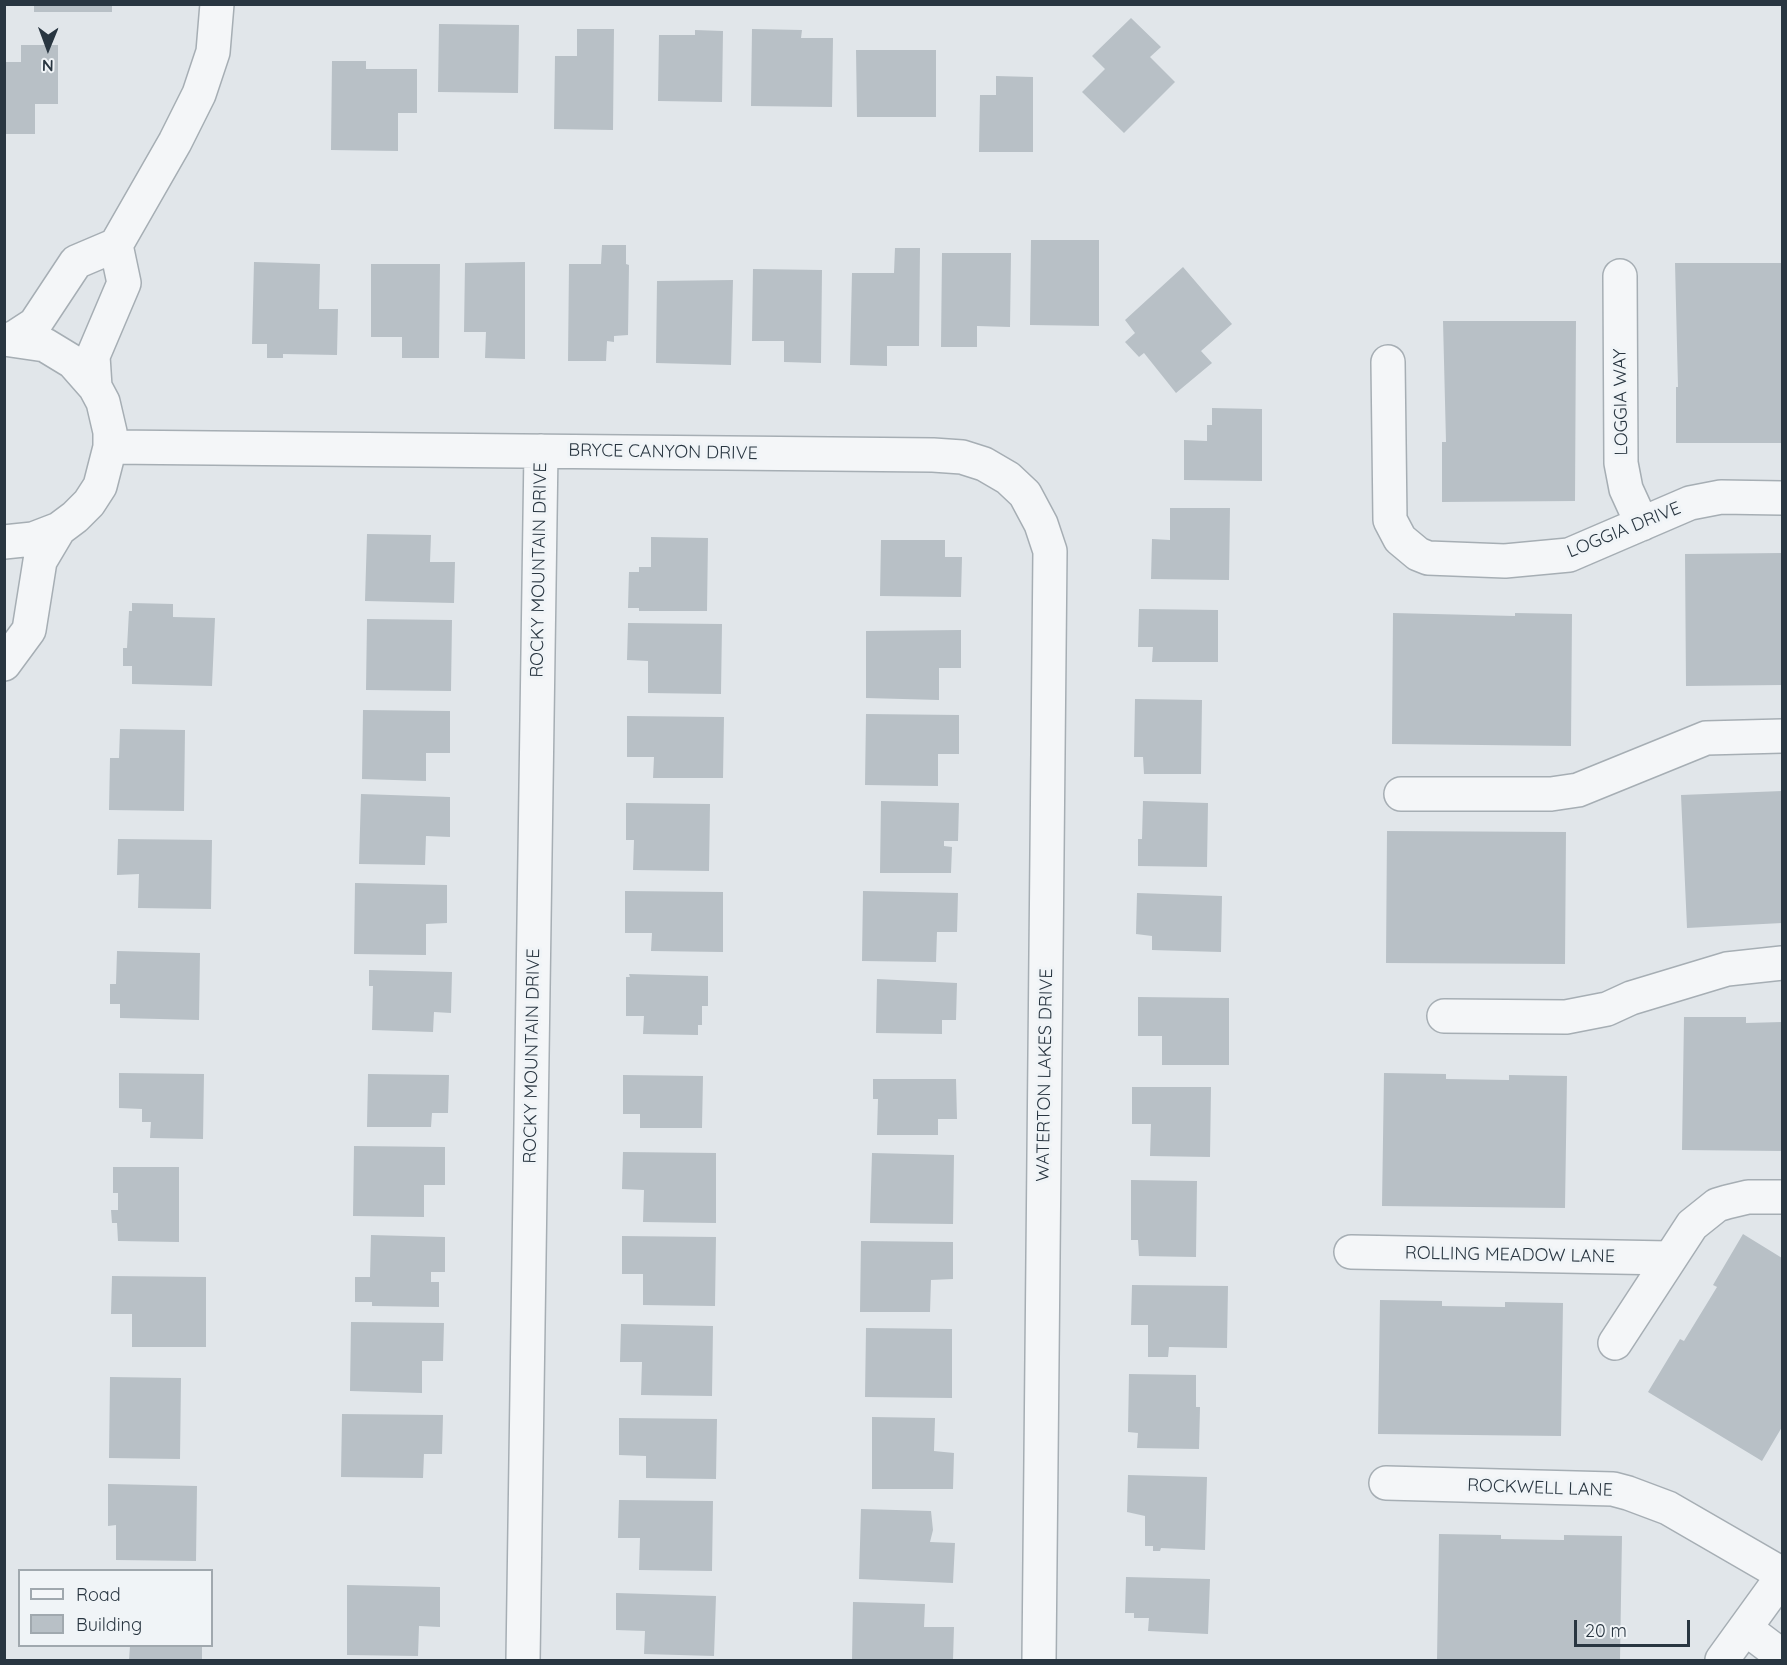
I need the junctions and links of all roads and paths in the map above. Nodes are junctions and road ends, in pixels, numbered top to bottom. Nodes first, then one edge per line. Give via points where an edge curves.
1 (217, 4) edge
2 (116, 245) junction
3 (1620, 276) dead end
4 (8, 339) edge
5 (1388, 362) dead end
6 (95, 387) junction
7 (110, 447) junction
8 (541, 451) junction
9 (1025, 494) joint
10 (1782, 498) edge
11 (1642, 524) junction
12 (58, 529) junction
13 (4, 542) edge
14 (4, 664) edge
15 (1782, 736) edge
16 (1401, 794) dead end
17 (1782, 963) edge
18 (1444, 1016) dead end
19 (1782, 1197) edge
20 (1351, 1252) dead end
21 (1669, 1258) junction
22 (1615, 1343) dead end
23 (1386, 1484) dead end
24 (1782, 1575) edge
25 (1745, 1628) junction
26 (1782, 1656) edge
27 (523, 1660) edge
28 (1039, 1660) edge
29 (1722, 1660) edge

1 - 2 street via 213,52 199,94
2 - 4 street via 76,262 36,324
2 - 6 street via 124,283 93,356
3 - 11 street, LOGGIA WAY via 1621,463 1626,489
4 - 6 street via 45,345 73,362
5 - 11 street, LOGGIA DRIVE via 1390,520 1400,539 1418,554 1449,561 1547,558 1588,549
6 - 7 street via 107,416
7 - 8 street, BRYCE CANYON DRIVE
7 - 12 street via 107,467 89,503
8 - 9 street, BRYCE CANYON DRIVE via 962,457 1008,478
8 - 27 street, ROCKY MOUNTAIN DRIVE
9 - 28 street, WATERTON LAKES DRIVE via 1050,552
10 - 11 street, LOGGIA DRIVE via 1703,500 1675,507
12 - 13 street via 33,540
12 - 14 street via 40,561 29,630
15 - 16 street via 1706,738 1578,790 1551,794
17 - 18 street via 1727,969 1607,1009 1566,1017
19 - 21 street via 1748,1197 1718,1205 1692,1225
20 - 21 street, ROLLING MEADOW LANE
21 - 22 street
23 - 24 street, ROCKWELL LANE via 1613,1489 1668,1508
24 - 25 street
25 - 26 street
25 - 29 street

